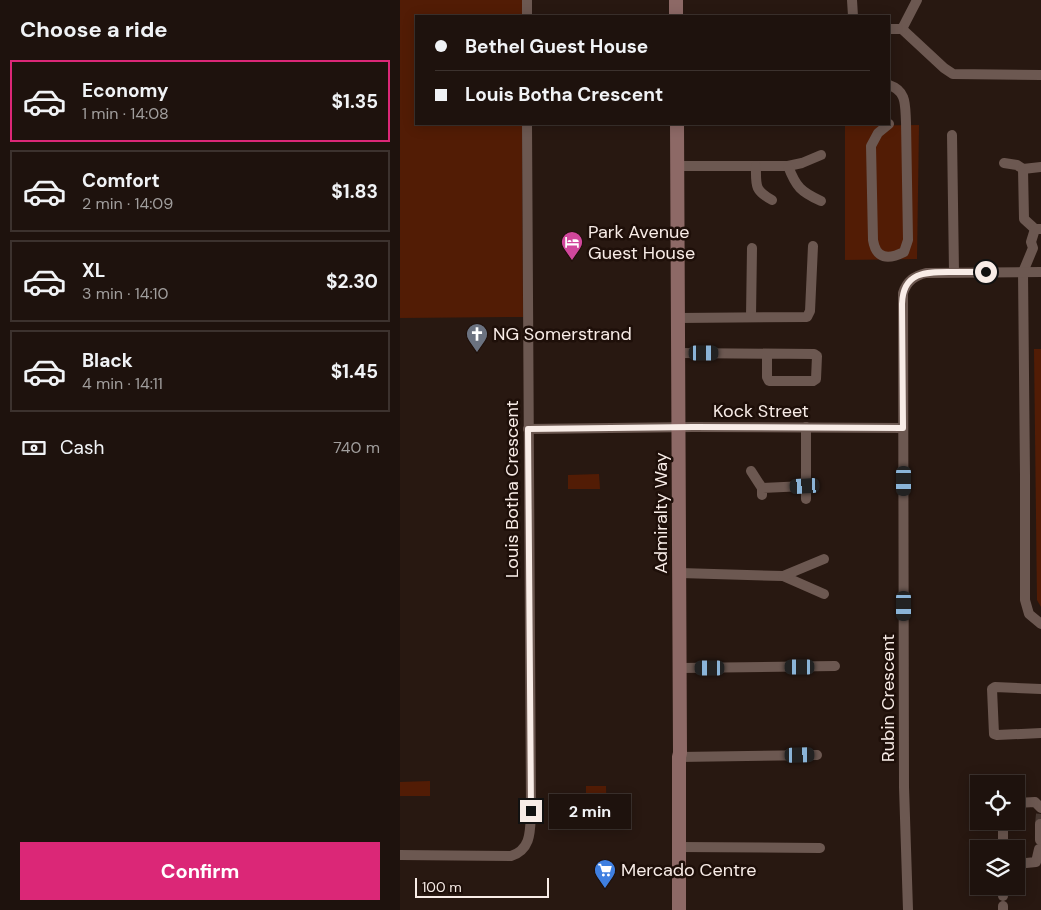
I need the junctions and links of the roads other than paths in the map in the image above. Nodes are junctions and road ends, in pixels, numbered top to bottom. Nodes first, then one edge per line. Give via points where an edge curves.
1 (527, 0) edge
2 (676, 0) edge
3 (852, 0) edge
4 (917, 0) edge
5 (527, 15) edge
6 (676, 15) edge
7 (853, 15) edge
8 (890, 29) edge
9 (902, 29) junction
10 (1041, 75) edge
11 (890, 85) edge
12 (905, 112) junction
13 (890, 123) edge
14 (527, 125) edge
15 (677, 125) edge
16 (888, 125) edge
17 (952, 135) dead end
18 (821, 155) dead end
19 (1004, 163) dead end
20 (678, 166) junction
21 (756, 166) junction
22 (788, 166) junction
23 (1041, 166) edge
24 (1023, 169) junction
25 (772, 200) dead end
26 (821, 201) dead end
27 (1038, 229) edge
28 (812, 246) dead end
29 (752, 248) dead end
30 (954, 272) junction
31 (1023, 272) junction
32 (1041, 272) edge
33 (752, 317) junction
34 (678, 318) junction
35 (678, 353) junction
36 (767, 354) junction
37 (679, 427) junction
38 (806, 427) junction
39 (903, 428) junction
40 (528, 429) junction
41 (750, 471) dead end
42 (805, 486) junction
43 (806, 499) dead end
44 (824, 559) dead end
45 (680, 574) junction
46 (783, 576) junction
47 (824, 594) dead end
48 (1040, 623) edge
49 (1041, 634) edge
50 (834, 666) dead end
51 (680, 668) junction
52 (1041, 689) edge
53 (1041, 733) edge
54 (681, 755) junction
55 (817, 755) dead end
56 (1025, 802) edge
57 (1041, 814) edge
58 (683, 847) junction
59 (820, 848) dead end
60 (400, 855) edge
61 (1025, 863) edge
62 (679, 910) edge
63 (687, 910) edge
64 (908, 910) edge

1 - 5 street
2 - 6 main road
3 - 7 street
4 - 9 street
8 - 9 street
9 - 10 street via 953,74
11 - 12 street via 901,92
12 - 13 street
12 - 16 street via 908,240 904,252 892,257 879,255 873,240 872,146 878,133
14 - 40 street, Louis Botha Crescent
15 - 20 main road, Admiralty Way
17 - 30 street
18 - 22 street
19 - 24 street
20 - 21 street
20 - 34 main road, Admiralty Way
21 - 22 street
21 - 25 street via 758,189
22 - 26 street via 798,188
23 - 24 street
24 - 27 street via 1024,219
27 - 31 street
28 - 33 street via 809,316
29 - 33 street
30 - 31 street
30 - 39 street, Rubin Crescent via 926,273 911,279 905,286 902,297
31 - 32 street
31 - 48 street via 1025,600 1029,614
33 - 34 street
34 - 35 main road, Admiralty Way
35 - 36 street
35 - 37 main road, Admiralty Way
36 - 36 street via 816,354 816,379 769,381
37 - 38 street, Kock Street
37 - 40 street, Kock Street
37 - 45 main road, Admiralty Way
38 - 39 street, Kock Street
38 - 42 street
39 - 64 street, Rubin Crescent via 904,787
40 - 60 street, Louis Botha Crescent via 529,839 520,852 511,856
41 - 42 street via 762,491
42 - 43 street
44 - 46 street
45 - 46 street
45 - 51 main road, Admiralty Way
46 - 47 street
48 - 49 street
50 - 51 street
51 - 54 main road, Admiralty Way
52 - 53 street via 995,687 991,696 994,734
54 - 55 street
54 - 58 main road, Admiralty Way
56 - 57 street via 1034,802
57 - 61 street via 1036,862
58 - 59 street
58 - 62 main road, Admiralty Way
58 - 63 main road, Admiralty Way

